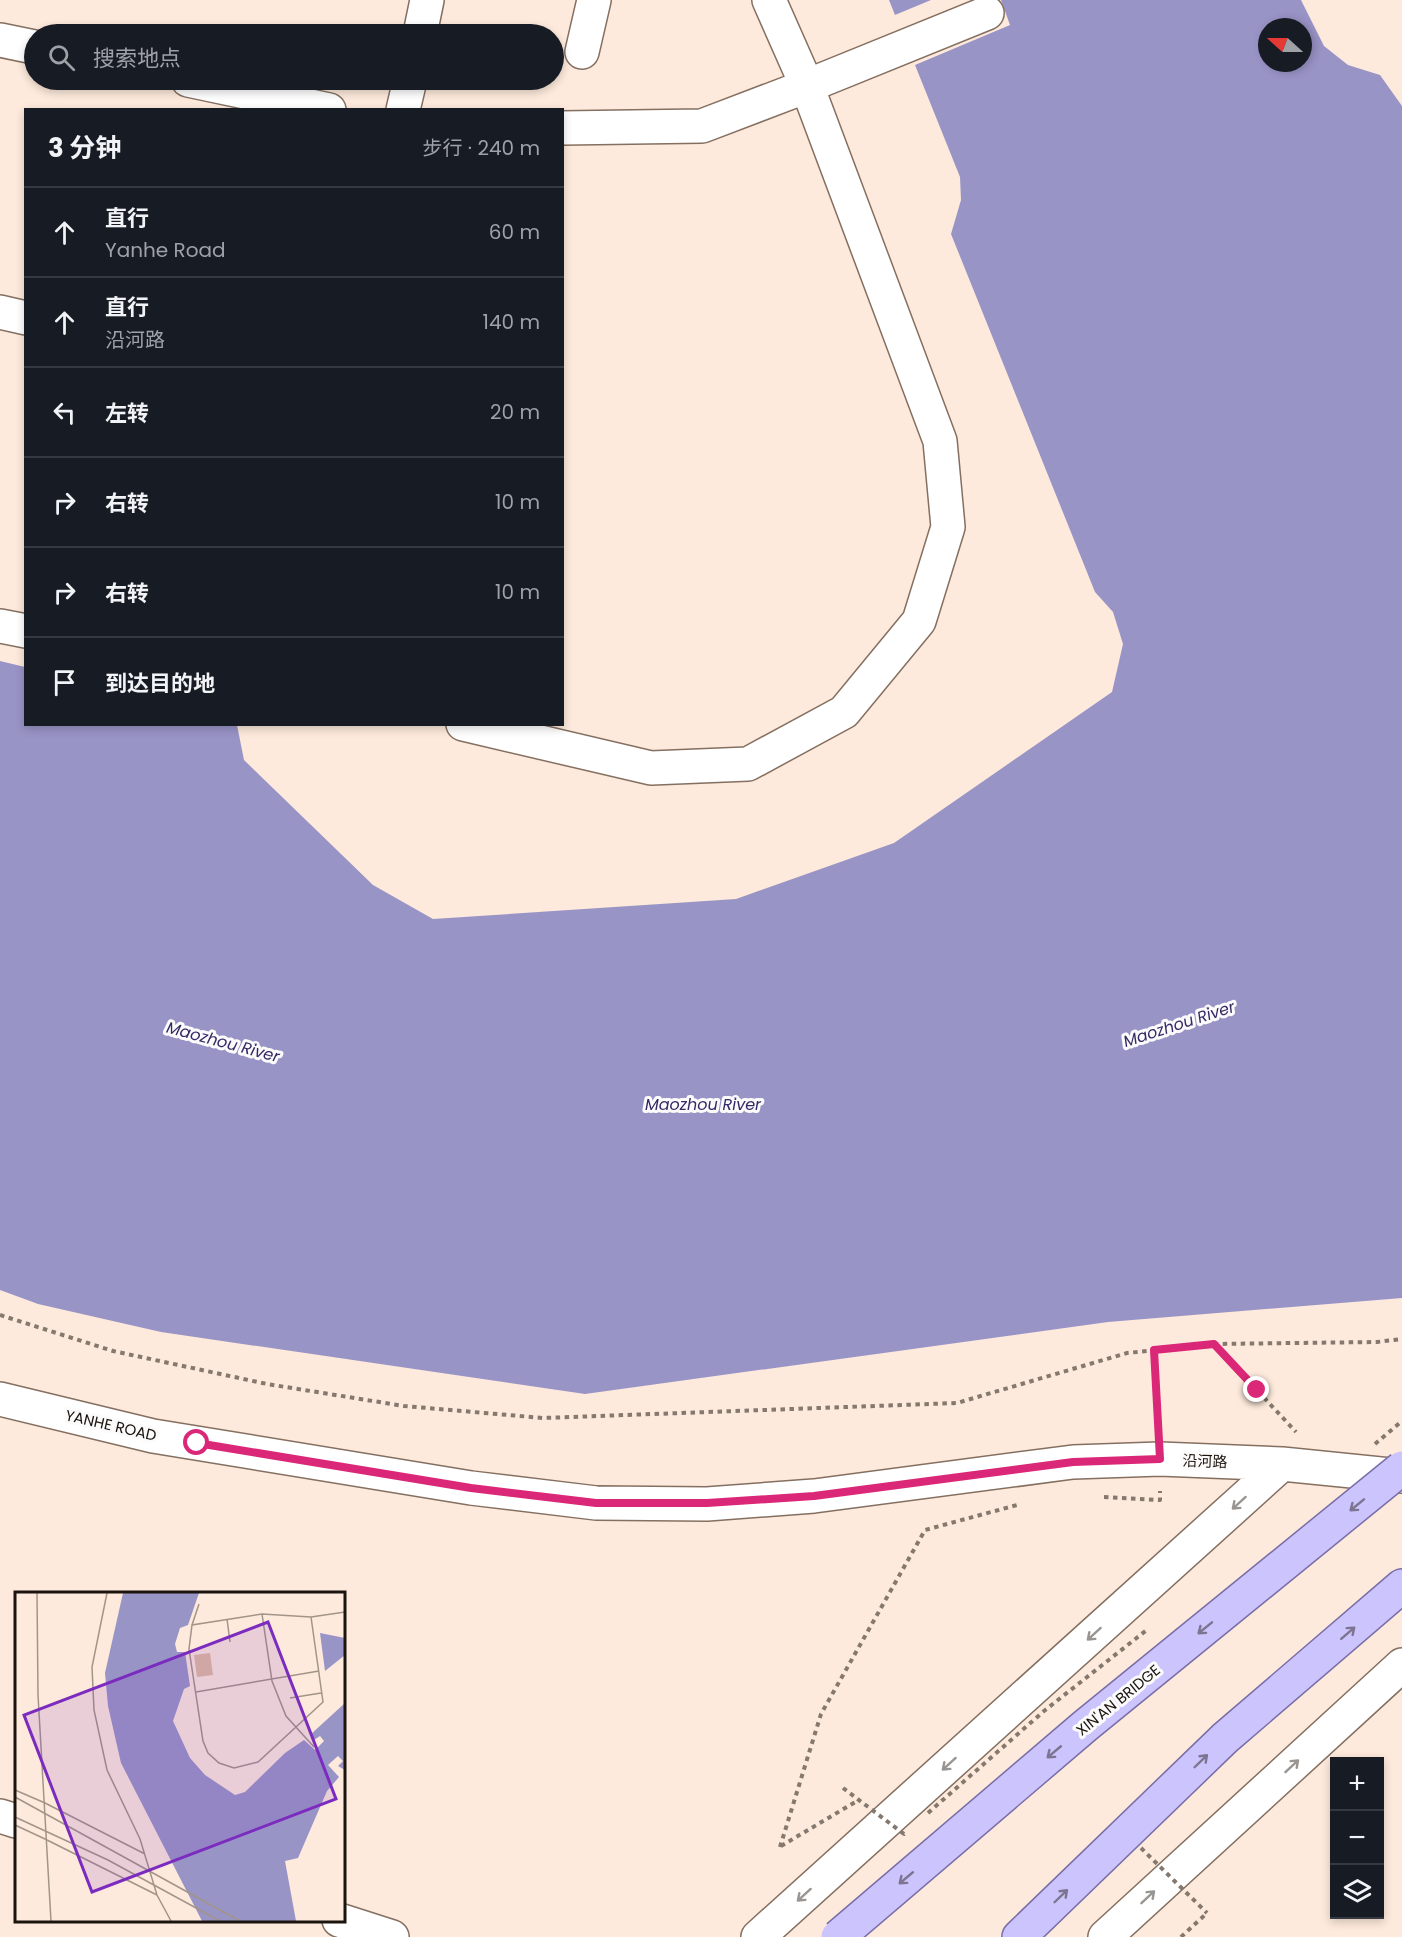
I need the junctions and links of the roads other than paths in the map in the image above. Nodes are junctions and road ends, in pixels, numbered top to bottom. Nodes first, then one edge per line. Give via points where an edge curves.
1 (427, 0) edge
2 (594, 0) edge
3 (769, 0) edge
4 (987, 13) dead end
5 (422, 24) edge
6 (0, 39) edge
7 (24, 45) edge
8 (582, 52) dead end
9 (807, 86) junction
10 (235, 90) edge
11 (408, 90) edge
12 (320, 108) edge
13 (403, 108) edge
14 (564, 128) edge
15 (0, 312) edge
16 (24, 318) edge
17 (0, 626) edge
18 (24, 631) edge
19 (472, 726) edge
20 (0, 1399) edge
21 (1160, 1459) joint
22 (1282, 1464) junction
23 (1402, 1468) edge
24 (1402, 1476) edge
25 (1402, 1586) edge
26 (1402, 1665) edge
27 (0, 1816) edge
28 (15, 1821) edge
29 (345, 1922) edge
30 (392, 1937) edge
31 (758, 1937) edge
32 (838, 1937) edge
33 (1018, 1937) edge
34 (1105, 1937) edge

1 - 5 street
2 - 8 street
3 - 9 street
4 - 9 street
6 - 7 street
9 - 14 street via 702,126
9 - 19 street via 940,441 948,527 919,621 844,712 748,764 651,768
10 - 12 street
11 - 13 street
15 - 16 street
17 - 18 street
20 - 21 street, YANHE ROAD via 153,1436 471,1488 596,1503 707,1503 814,1496 1073,1462
21 - 22 street, 沿河路
22 - 24 street, 沿河路
22 -> 31 street
23 -> 32 main road, XIN'AN BRIDGE, bridge via 1094,1719
33 -> 25 main road via 1225,1738
34 -> 26 street
27 - 28 street
29 - 30 street

